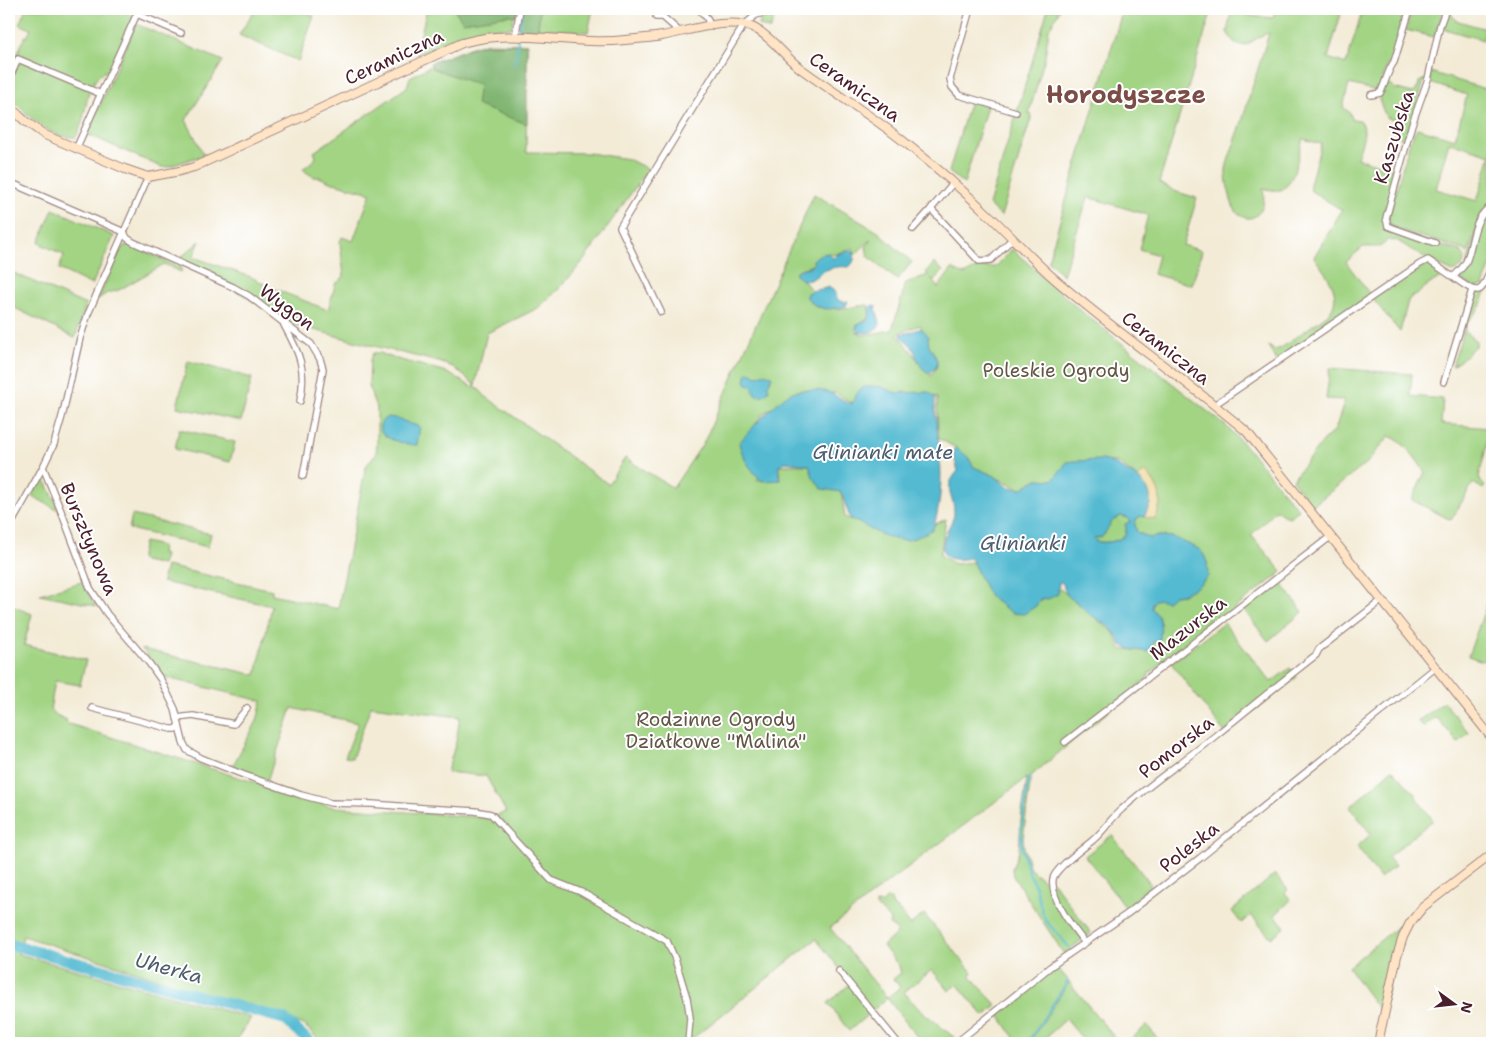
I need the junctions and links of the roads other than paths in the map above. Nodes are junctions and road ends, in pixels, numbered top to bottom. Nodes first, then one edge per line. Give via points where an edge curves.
1 (520, 9) edge
2 (699, 9) edge
3 (778, 9) edge
4 (970, 9) edge
5 (1410, 9) edge
6 (1446, 9) edge
7 (138, 11) edge
8 (656, 17) dead end
9 (744, 25) junction
10 (710, 26) junction
11 (680, 32) junction
12 (181, 33) dead end
13 (518, 37) junction
14 (9, 79) edge
15 (101, 94) junction
16 (1371, 95) dead end
17 (9, 106) edge
18 (1016, 112) dead end
19 (76, 149) junction
20 (148, 177) junction
21 (9, 182) edge
22 (953, 183) junction
23 (1492, 206) edge
24 (931, 209) junction
25 (913, 229) dead end
26 (124, 232) junction
27 (1013, 238) junction
28 (1435, 243) dead end
29 (1492, 265) edge
30 (1453, 277) junction
31 (1472, 290) junction
32 (660, 312) dead end
33 (282, 322) junction
34 (1444, 382) dead end
35 (300, 400) dead end
36 (1214, 405) junction
37 (43, 468) junction
38 (303, 476) dead end
39 (9, 528) edge
40 (1330, 537) junction
41 (1381, 600) junction
42 (1435, 668) junction
43 (92, 708) dead end
44 (247, 708) dead end
45 (177, 718) junction
46 (179, 726) junction
47 (1492, 738) edge
48 (1065, 742) dead end
49 (1492, 854) edge
50 (1085, 943) junction
51 (839, 971) dead end
52 (688, 1043) edge
53 (898, 1043) edge
54 (956, 1043) edge
55 (1378, 1043) edge

1 - 13 street
2 - 10 street
3 - 9 street via 756,15
4 - 18 street via 950,79 952,87 959,95
5 - 16 street via 1384,87 1380,93
6 - 28 street, Kaszubska via 1386,218 1388,226
7 - 12 street
7 - 15 street
8 - 11 street via 663,17
9 - 10 street, Ceramiczna
9 - 22 street, Ceramiczna via 760,32 798,67 906,143
9 - 32 street via 620,227
10 - 11 street, Ceramiczna
11 - 13 street, Ceramiczna via 621,41
13 - 20 street, Ceramiczna via 488,37 462,43 194,167
14 - 15 street via 18,59
15 - 19 street
17 - 19 street via 38,130
19 - 20 street
20 - 26 street
21 - 26 street, Wygon
22 - 24 street
22 - 27 street, Ceramiczna
23 - 30 street via 1479,219 1466,263
24 - 25 street
24 - 27 street via 979,261 990,260
26 - 33 street, Wygon via 133,242 249,296
26 - 37 street via 88,314 59,427
27 - 36 street, Ceramiczna via 1086,306
29 - 31 street via 1484,286
30 - 31 street
30 - 36 street via 1428,260
31 - 34 street
33 - 35 street via 302,363
33 - 38 street, Wygon via 311,344 322,370
36 - 40 street, Ceramiczna via 1246,432
37 - 39 street
37 - 45 street, Bursztynowa via 90,588 106,614 157,674
40 - 41 street, Ceramiczna
40 - 48 street, Mazurska
41 - 42 street, Ceramiczna
41 - 50 street, Pomorska via 1144,790 1119,811 1096,838 1057,870 1053,878 1057,900
42 - 47 street, Ceramiczna
42 - 50 street, Poleska via 1200,858
43 - 46 street via 171,729
44 - 45 street via 234,724 193,716
45 - 46 street, Bursztynowa
46 - 52 street, Bursztynowa via 185,747 194,754 272,785 331,803 491,814 550,880 581,892 667,941 687,998 690,1018
49 - 55 street via 1428,902 1410,923 1397,956
50 - 54 street, Poleska
51 - 53 street

